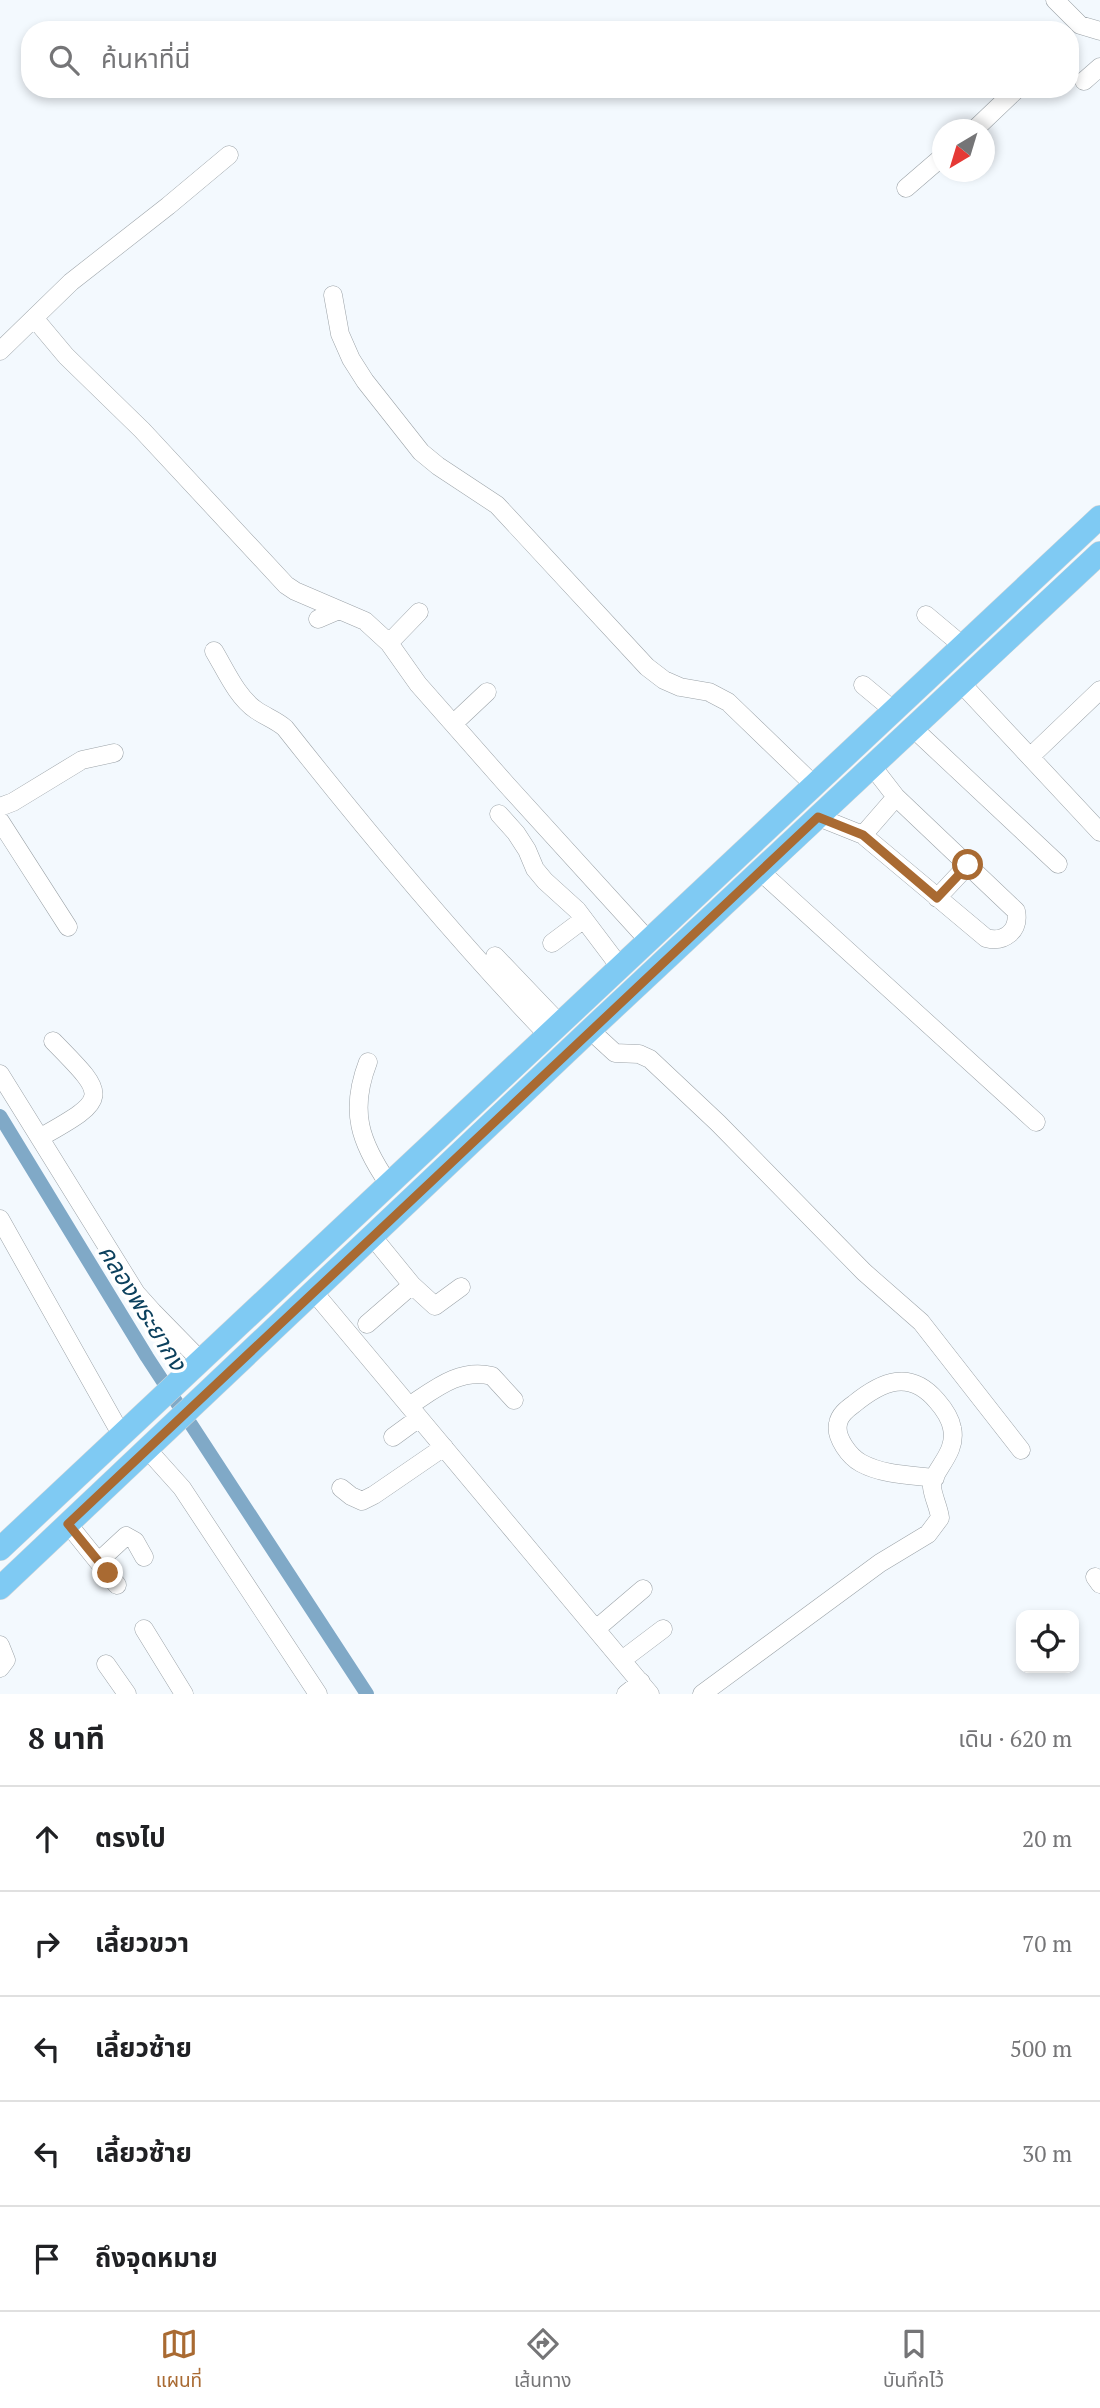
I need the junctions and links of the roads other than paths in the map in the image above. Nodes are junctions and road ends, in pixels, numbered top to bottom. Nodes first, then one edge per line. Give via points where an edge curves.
1 (1055, 0) edge
2 (1069, 21) edge
3 (1079, 31) edge
4 (1100, 31) edge
5 (1100, 67) edge
6 (1083, 80) dead end
7 (1008, 98) edge
8 (986, 119) edge
9 (229, 155) dead end
10 (932, 167) edge
11 (906, 188) dead end
12 (333, 295) dead end
13 (35, 319) junction
14 (0, 351) edge
15 (1100, 517) edge
16 (1100, 553) edge
17 (339, 610) junction
18 (419, 612) dead end
19 (926, 615) dead end
20 (318, 619) dead end
21 (389, 643) junction
22 (963, 646) junction
23 (215, 651) dead end
24 (961, 683) junction
25 (863, 685) dead end
26 (1100, 690) edge
27 (487, 692) dead end
28 (893, 710) junction
29 (453, 724) junction
30 (913, 727) junction
31 (114, 753) dead end
32 (1030, 757) junction
33 (872, 766) junction
34 (814, 785) junction
35 (896, 797) junction
36 (0, 807) edge
37 (499, 814) dead end
38 (818, 817) junction
39 (0, 821) edge
40 (1100, 832) edge
41 (863, 835) junction
42 (1058, 864) dead end
43 (968, 865) junction
44 (761, 872) junction
45 (937, 898) junction
46 (681, 910) junction
47 (584, 919) junction
48 (68, 927) dead end
49 (699, 928) junction
50 (648, 940) junction
51 (552, 943) dead end
52 (495, 956) dead end
53 (620, 967) junction
54 (553, 1028) junction
55 (590, 1030) junction
56 (53, 1041) dead end
57 (368, 1062) dead end
58 (0, 1074) edge
59 (1036, 1122) dead end
60 (41, 1137) junction
61 (388, 1183) junction
62 (0, 1219) edge
63 (372, 1236) junction
64 (412, 1285) junction
65 (461, 1287) dead end
66 (313, 1291) junction
67 (367, 1324) dead end
68 (192, 1367) junction
69 (514, 1400) dead end
70 (414, 1412) junction
71 (128, 1427) junction
72 (393, 1437) dead end
73 (150, 1447) junction
74 (444, 1447) junction
75 (1021, 1450) dead end
76 (934, 1478) junction
77 (341, 1488) dead end
78 (68, 1524) junction
79 (0, 1549) edge
80 (144, 1557) dead end
81 (99, 1561) junction
82 (117, 1585) dead end
83 (0, 1588) edge
84 (643, 1589) dead end
85 (144, 1629) dead end
86 (596, 1629) junction
87 (663, 1629) dead end
88 (0, 1645) edge
89 (622, 1660) junction
90 (106, 1664) dead end
91 (0, 1668) edge
92 (646, 1688) edge
93 (127, 1694) edge
94 (184, 1694) edge
95 (318, 1694) edge
96 (626, 1694) edge
97 (702, 1694) edge

1 - 2 street
3 - 4 street
5 - 6 street
7 - 8 street
9 - 13 street via 71,282
10 - 11 street
12 - 34 street via 340,334 351,359 421,452 497,505 647,667 672,684 709,692 728,702
13 - 14 street
13 - 17 street via 286,585
15 - 22 main road
16 - 24 main road
17 - 20 street
17 - 21 street via 365,621
18 - 21 street
19 - 22 street
21 - 29 street
22 - 28 main road
23 - 54 street via 243,697 285,728 477,961
24 - 30 main road
24 - 32 street
25 - 28 street
26 - 32 street
27 - 29 street
28 - 34 main road
29 - 50 street
30 - 33 main road
30 - 42 street
31 - 36 street via 82,760
32 - 40 street
33 - 35 street
33 - 38 main road
34 - 46 main road
35 - 41 street
35 - 43 street
37 - 47 street via 516,833 535,869
38 - 41 street
38 - 44 main road
39 - 48 street
41 - 45 street
43 - 45 street
43 - 45 street via 1016,911 1010,933 1003,940 986,938
44 - 49 main road
44 - 59 street
46 - 49 main road
46 - 50 main road
47 - 51 street
47 - 53 street
49 - 55 main road
50 - 53 main road
52 - 54 street
53 - 54 main road
54 - 61 main road
55 - 63 main road
55 - 75 street via 615,1053 650,1059 718,1123 864,1272 921,1322
56 - 60 street via 88,1077 95,1097 76,1118
57 - 61 street via 357,1102 360,1123 373,1161
58 - 60 street
60 - 68 street via 136,1293
61 - 68 main road
62 - 71 street
63 - 64 street
63 - 66 main road
64 - 65 street via 435,1306
64 - 67 street
66 - 70 street
66 - 73 main road
68 - 71 main road
69 - 70 street via 492,1376 466,1374 443,1383
70 - 72 street
70 - 74 street
71 - 79 main road
73 - 78 main road
73 - 95 street
74 - 77 street via 362,1501
74 - 86 street
76 - 76 street via 953,1443 953,1430 947,1412 929,1391 911,1382 890,1382 872,1389 843,1413 839,1437 859,1462
76 - 97 street via 940,1518 928,1534 880,1563
78 - 81 street
78 - 83 main road
80 - 81 street via 135,1541 126,1536
81 - 82 street
84 - 86 street
85 - 94 street
86 - 89 street
87 - 89 street
88 - 91 street via 6,1655
89 - 92 street
90 - 93 street
92 - 96 street

